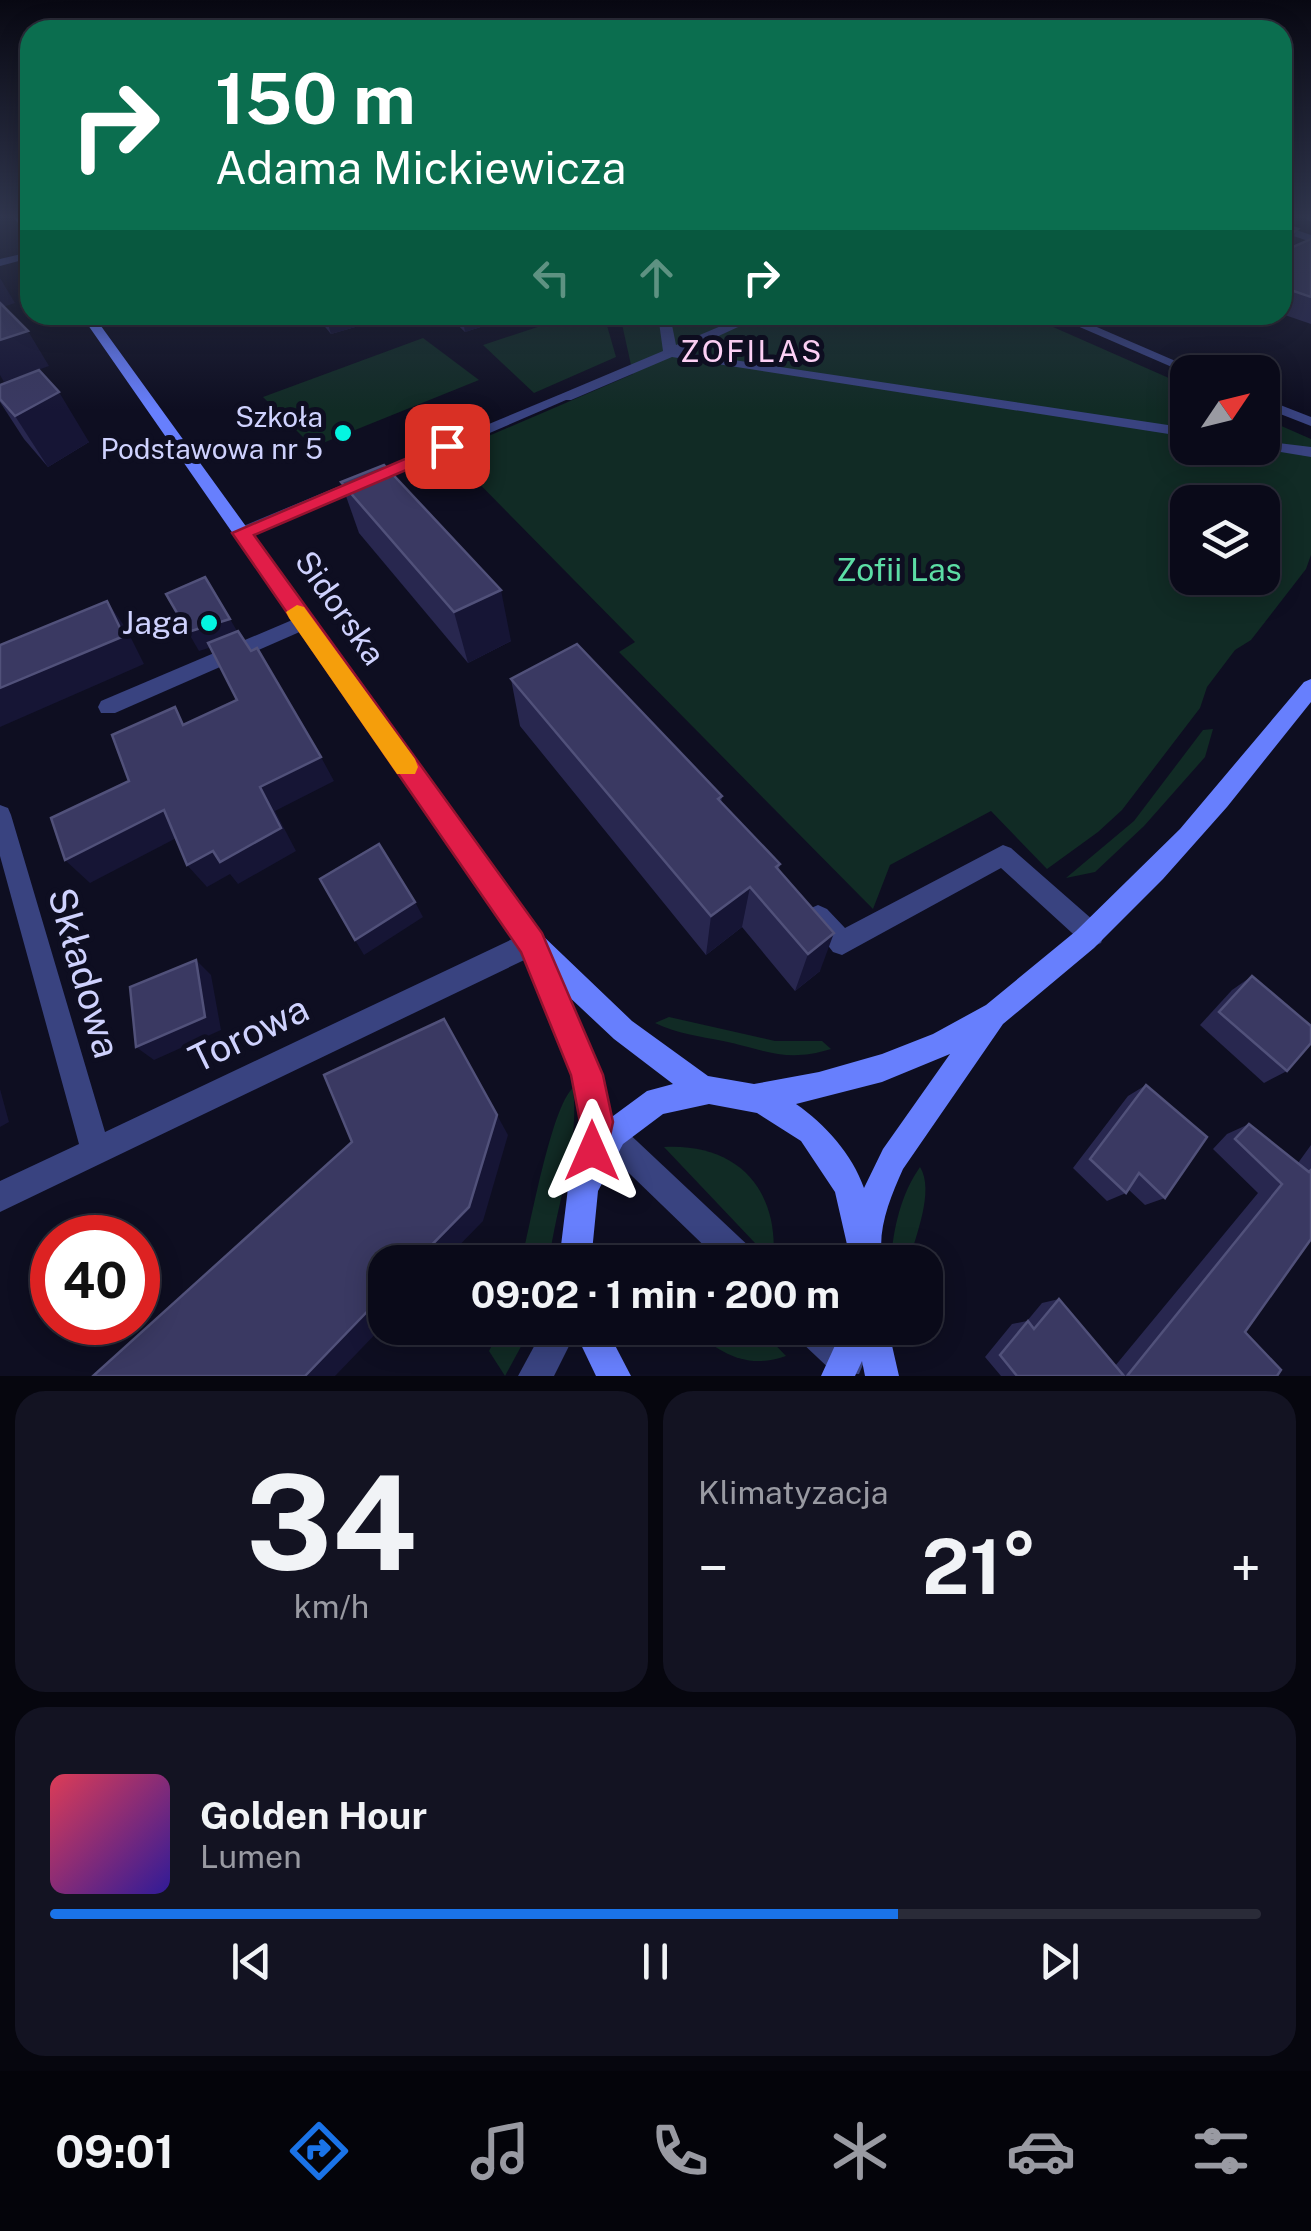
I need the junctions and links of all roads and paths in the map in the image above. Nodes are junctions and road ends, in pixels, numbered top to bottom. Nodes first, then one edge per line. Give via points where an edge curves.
1 (95, 325) edge
2 (666, 325) edge
3 (734, 325) edge
4 (1082, 325) edge
5 (670, 352) junction
6 (1170, 362) edge
7 (1280, 409) edge
8 (1311, 422) edge
9 (1170, 430) edge
10 (1280, 448) edge
11 (1311, 452) edge
12 (242, 533) junction
13 (304, 622) junction
14 (1311, 686) edge
15 (108, 707) dead end
16 (0, 815) edge
17 (802, 900) edge
18 (1092, 936) junction
19 (532, 943) junction
20 (994, 1015) junction
21 (702, 1088) junction
22 (759, 1096) junction
23 (613, 1138) junction
24 (96, 1152) junction
25 (588, 1180) junction
26 (0, 1197) edge
27 (576, 1245) edge
28 (725, 1245) edge
29 (865, 1245) edge
30 (867, 1245) edge
31 (552, 1345) edge
32 (598, 1345) edge
33 (824, 1345) edge
34 (853, 1345) edge
35 (876, 1345) edge
36 (842, 1369) edge
37 (535, 1376) edge
38 (614, 1376) edge
39 (882, 1376) edge

1 - 12 street, Sidorska
2 - 5 street
3 - 5 street
4 - 6 street
5 - 9 street
5 - 12 street
7 - 8 street
10 - 11 street
12 - 13 street, Sidorska
13 - 15 street
13 - 19 street, Sidorska
14 - 18 street via 1170,860
16 - 24 street, Składowa
17 - 18 street via 842,943 1003,856
18 - 20 street
19 - 21 street, Sidorska via 623,1030
19 - 24 street, Torowa
19 - 25 street, Sidorska via 587,1075 596,1122
20 - 22 street via 846,1078
20 - 30 street via 893,1160 877,1194
21 - 22 street
21 - 23 street via 656,1101
22 - 29 street via 806,1125 827,1148 850,1190
23 - 25 street
23 - 28 street
24 - 26 street, Torowa
25 - 27 street
31 - 37 street
32 - 38 street
33 - 36 street
34 - 36 street
35 - 39 street

